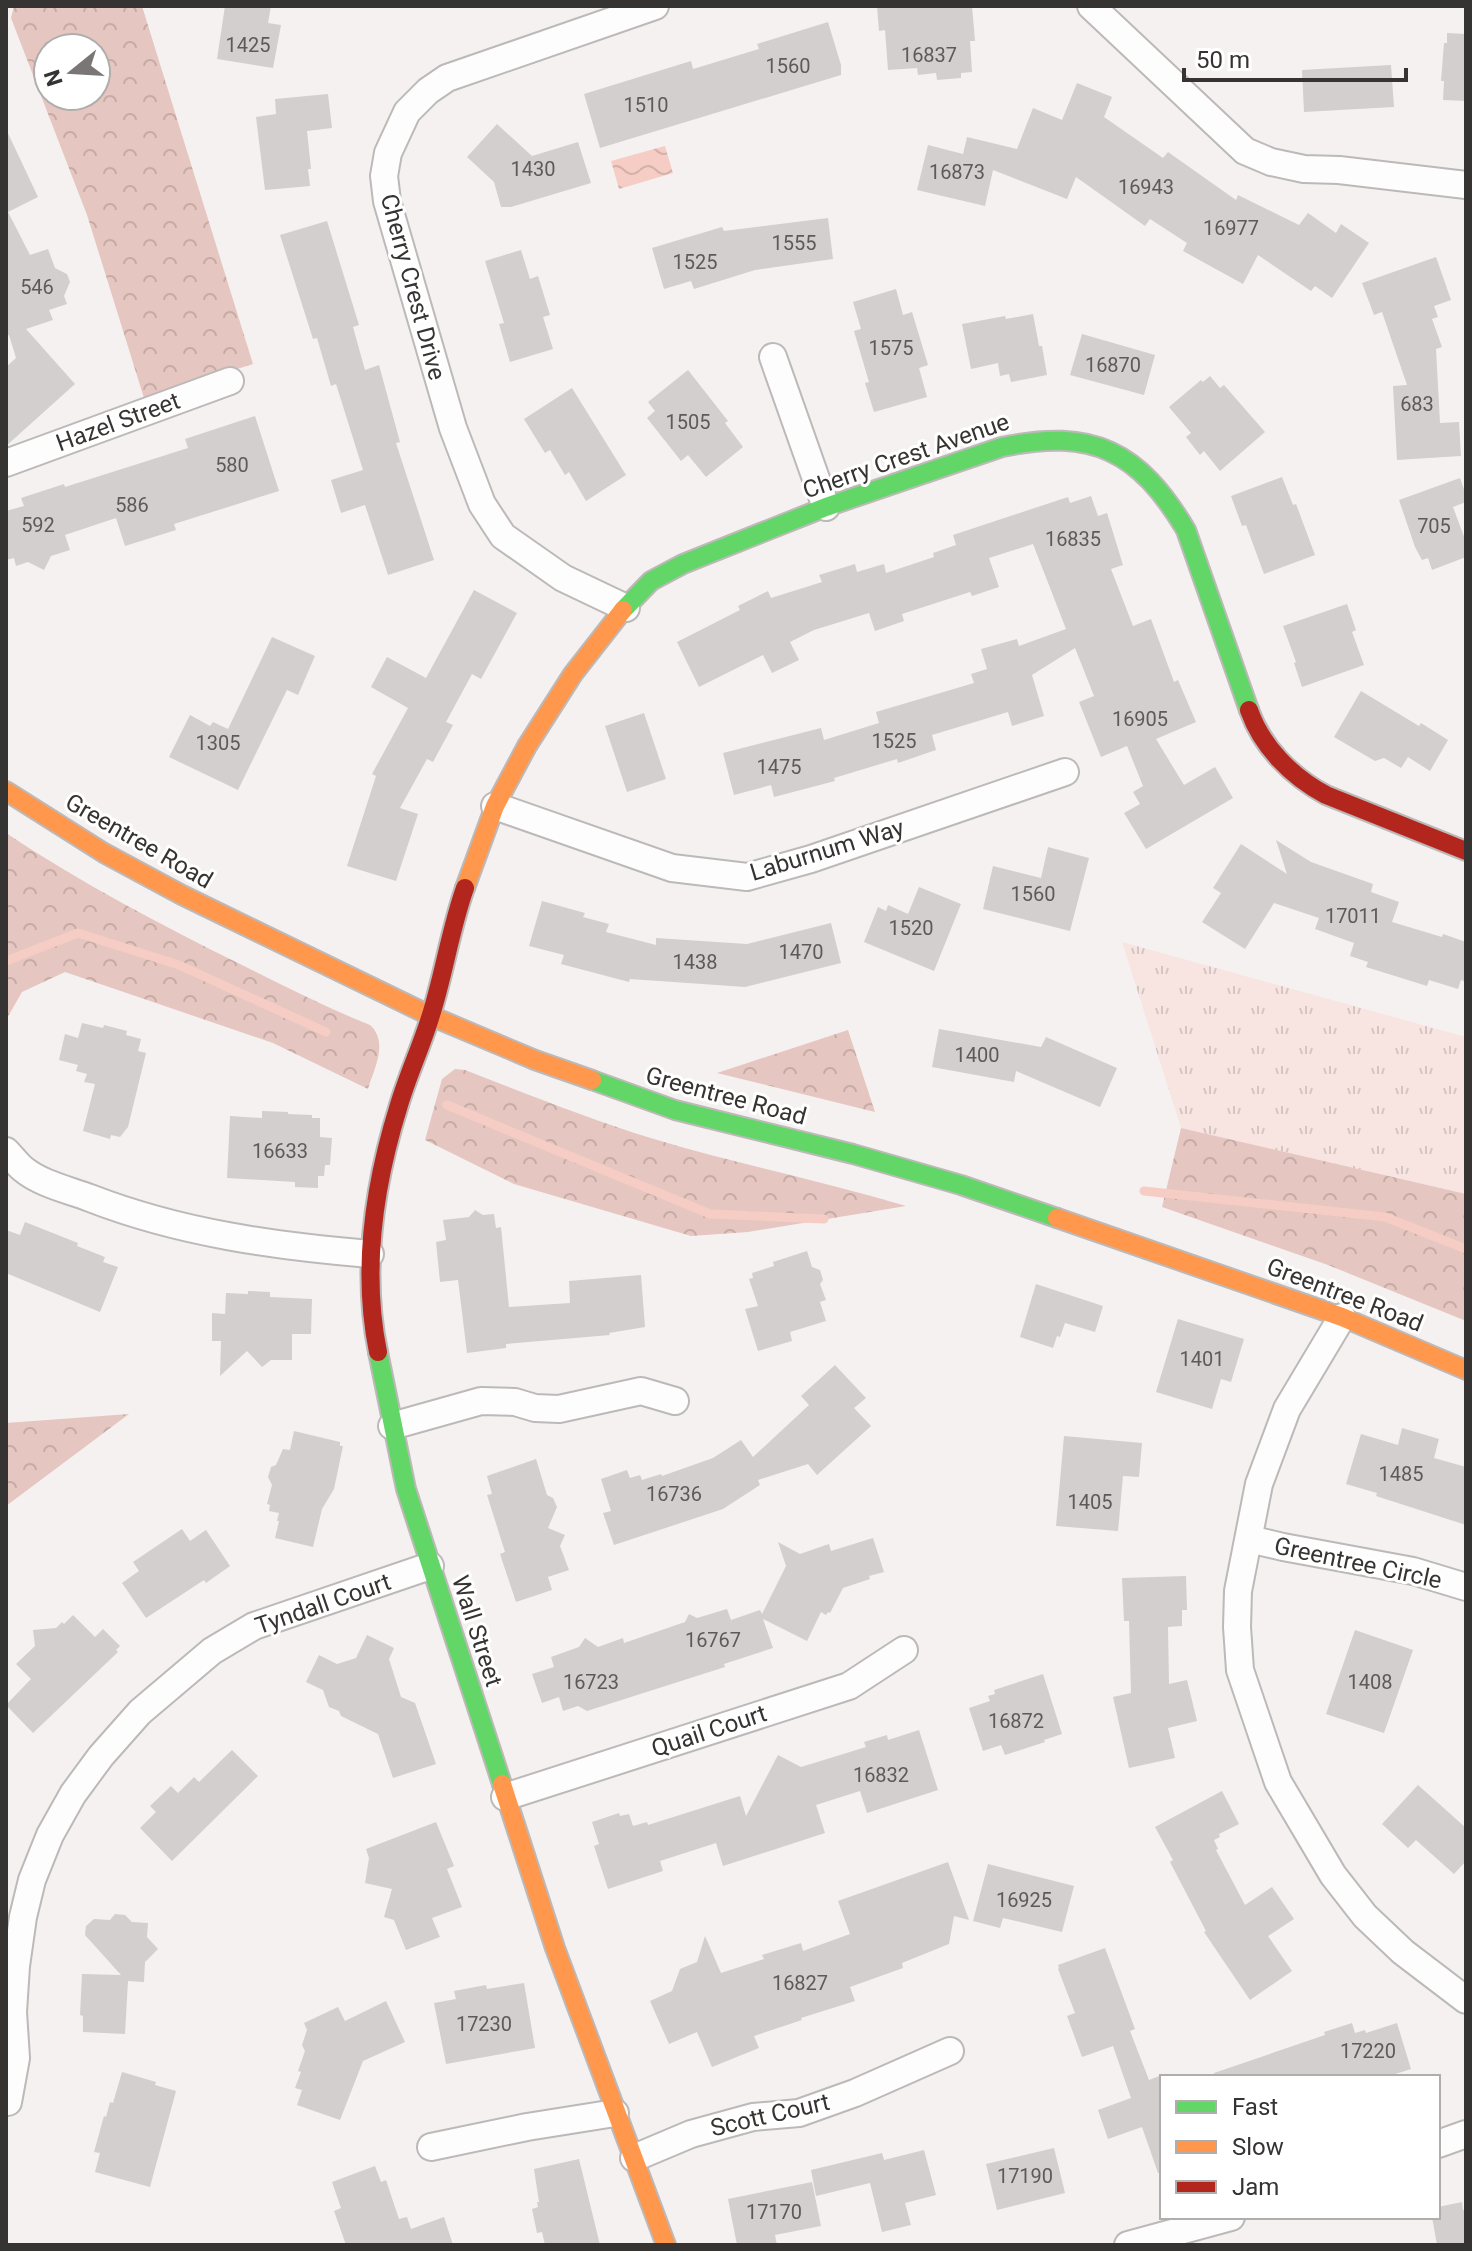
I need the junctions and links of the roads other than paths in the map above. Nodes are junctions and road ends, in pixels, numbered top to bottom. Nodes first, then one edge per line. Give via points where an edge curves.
1 (655, 6) edge
2 (1091, 6) edge
3 (1466, 185) edge
4 (773, 357) dead end
5 (230, 381) dead end
6 (6, 463) edge
7 (826, 507) junction
8 (626, 608) junction
9 (1065, 772) dead end
10 (6, 791) edge
11 (495, 806) junction
12 (1466, 851) edge
13 (431, 1016) junction
14 (6, 1151) edge
15 (370, 1254) junction
16 (1342, 1317) junction
17 (1466, 1370) edge
18 (675, 1401) dead end
19 (392, 1426) junction
20 (1249, 1539) junction
21 (430, 1566) junction
22 (1466, 1587) edge
23 (904, 1650) dead end
24 (505, 1797) junction
25 (1466, 2000) edge
26 (950, 2051) dead end
27 (8, 2102) dead end
28 (615, 2113) junction
29 (1466, 2134) edge
30 (1440, 2143) edge
31 (431, 2147) dead end
32 (634, 2158) junction
33 (1224, 2219) edge
34 (666, 2245) edge
35 (1128, 2245) edge

1 - 8 street, Cherry Crest Drive via 447,78 407,112 388,153 384,176 453,428 482,504 503,536 563,578
2 - 3 street via 1245,151 1304,169
4 - 7 street
5 - 6 street, Hazel Street
7 - 8 street, Cherry Crest Avenue via 683,564 651,581
7 - 12 street, Cherry Crest Avenue via 1025,441 1068,439 1127,459 1175,507 1255,726 1279,760 1326,795
8 - 11 street, Cherry Crest Avenue via 573,674
9 - 11 street, Laburnum Way via 747,877 672,868
10 - 13 street, Greentree Road via 182,895
11 - 13 street, Cherry Crest Avenue via 459,906
13 - 15 street, Wall Street via 385,1153
13 - 16 street, Greentree Road via 675,1110 961,1185
14 - 15 street via 45,1181 197,1232
15 - 19 street, Wall Street via 376,1341
16 - 17 street, Greentree Road
16 - 20 street, Greentree Circle via 1287,1409 1259,1484
18 - 19 street via 641,1391 559,1409 481,1401
19 - 21 street, Wall Street
20 - 22 street, Greentree Circle via 1413,1571
20 - 25 street, Greentree Circle via 1238,1591 1240,1670 1278,1782 1333,1875 1365,1916
21 - 24 street, Wall Street
21 - 27 street, Tyndall Court via 254,1626 212,1651 140,1712 101,1756 50,1835 32,1880 16,1966 16,2058
23 - 24 street, Quail Court via 849,1686
24 - 28 street, Wall Street
26 - 32 street, Scott Court via 799,2113 753,2117 703,2130
28 - 31 street
28 - 32 street, Wall Street
29 - 30 street
32 - 34 street, Wall Street
33 - 35 street

